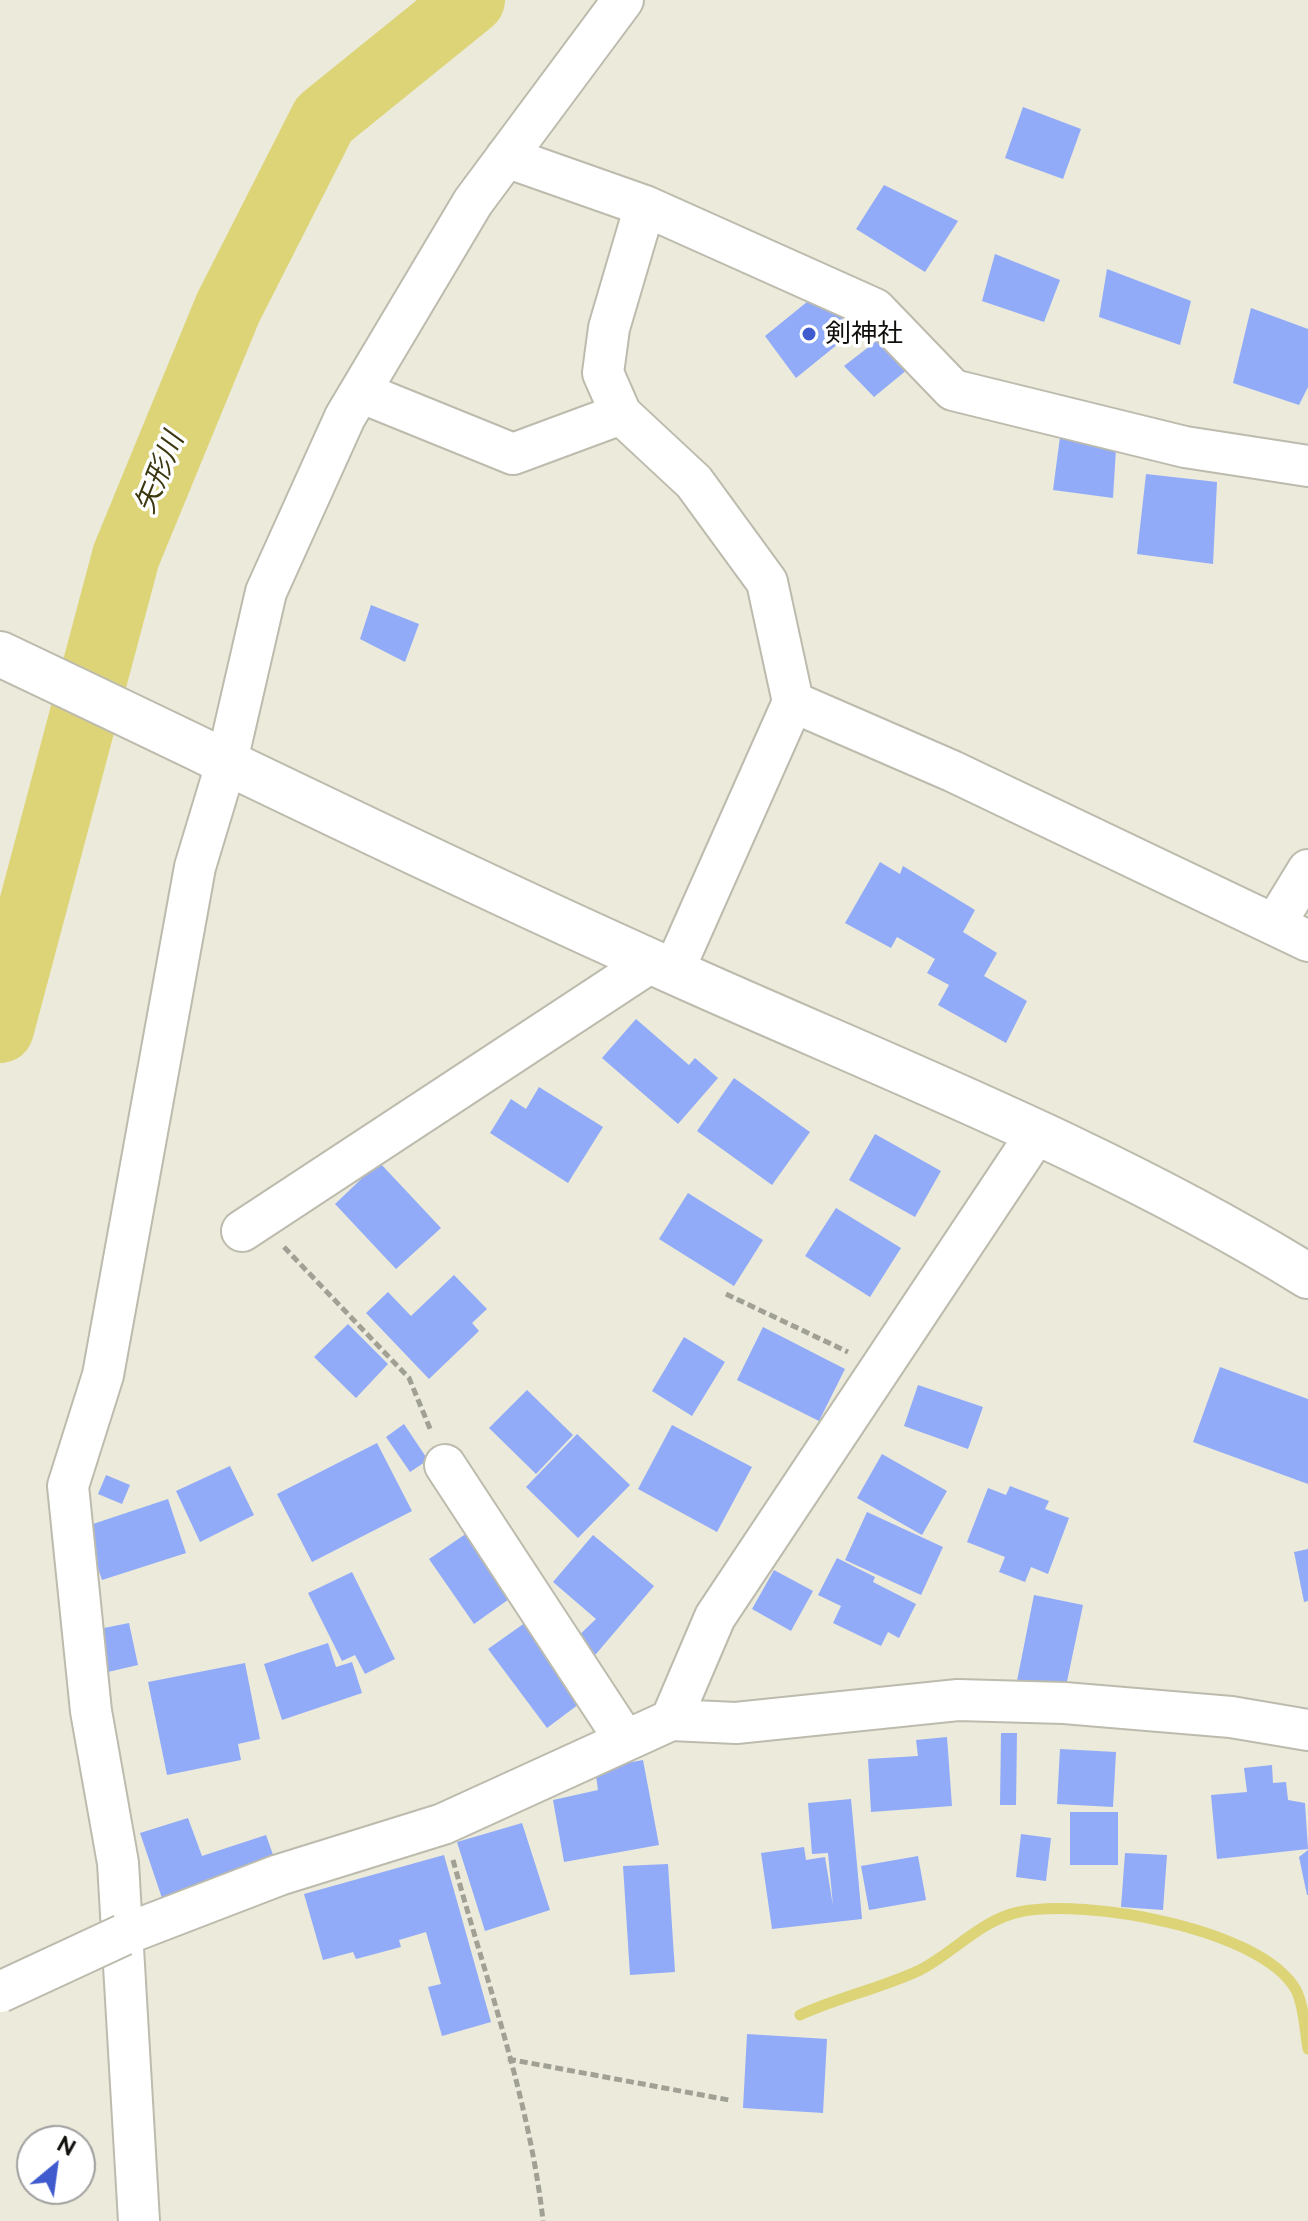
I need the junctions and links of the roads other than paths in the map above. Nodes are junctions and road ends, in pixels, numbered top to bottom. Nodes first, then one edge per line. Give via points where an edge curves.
1 (623, 0) edge
2 (506, 157) junction
3 (645, 206) junction
4 (360, 392) junction
5 (621, 414) junction
6 (1308, 466) edge
7 (0, 654) edge
8 (793, 702) junction
9 (227, 761) junction
10 (1308, 870) edge
11 (1291, 932) edge
12 (662, 967) junction
13 (1037, 1133) junction
14 (251, 1226) road end
15 (1308, 1276) edge
16 (445, 1465) road end
17 (671, 1720) junction
18 (1308, 1730) edge
19 (625, 1740) junction
20 (0, 1992) edge
21 (139, 2221) edge

1 - 2 street
2 - 3 street
2 - 4 street via 473,202
3 - 5 street via 609,328 603,373
3 - 6 street via 875,309 953,390 1185,447
4 - 5 street via 513,454
4 - 9 street via 266,592
5 - 8 street via 694,482 767,582
7 - 9 street
8 - 11 street via 952,771
8 - 12 street
9 - 12 street
9 - 21 street via 195,867 103,1375 68,1486 91,1711 118,1863
10 - 11 street
12 - 13 street
12 - 14 street
13 - 15 street via 1258,1245
13 - 17 street via 715,1617
16 - 19 street
17 - 18 street via 736,1723 958,1700 1231,1717
17 - 19 street
19 - 20 street, bridge via 443,1824 279,1875 123,1935

